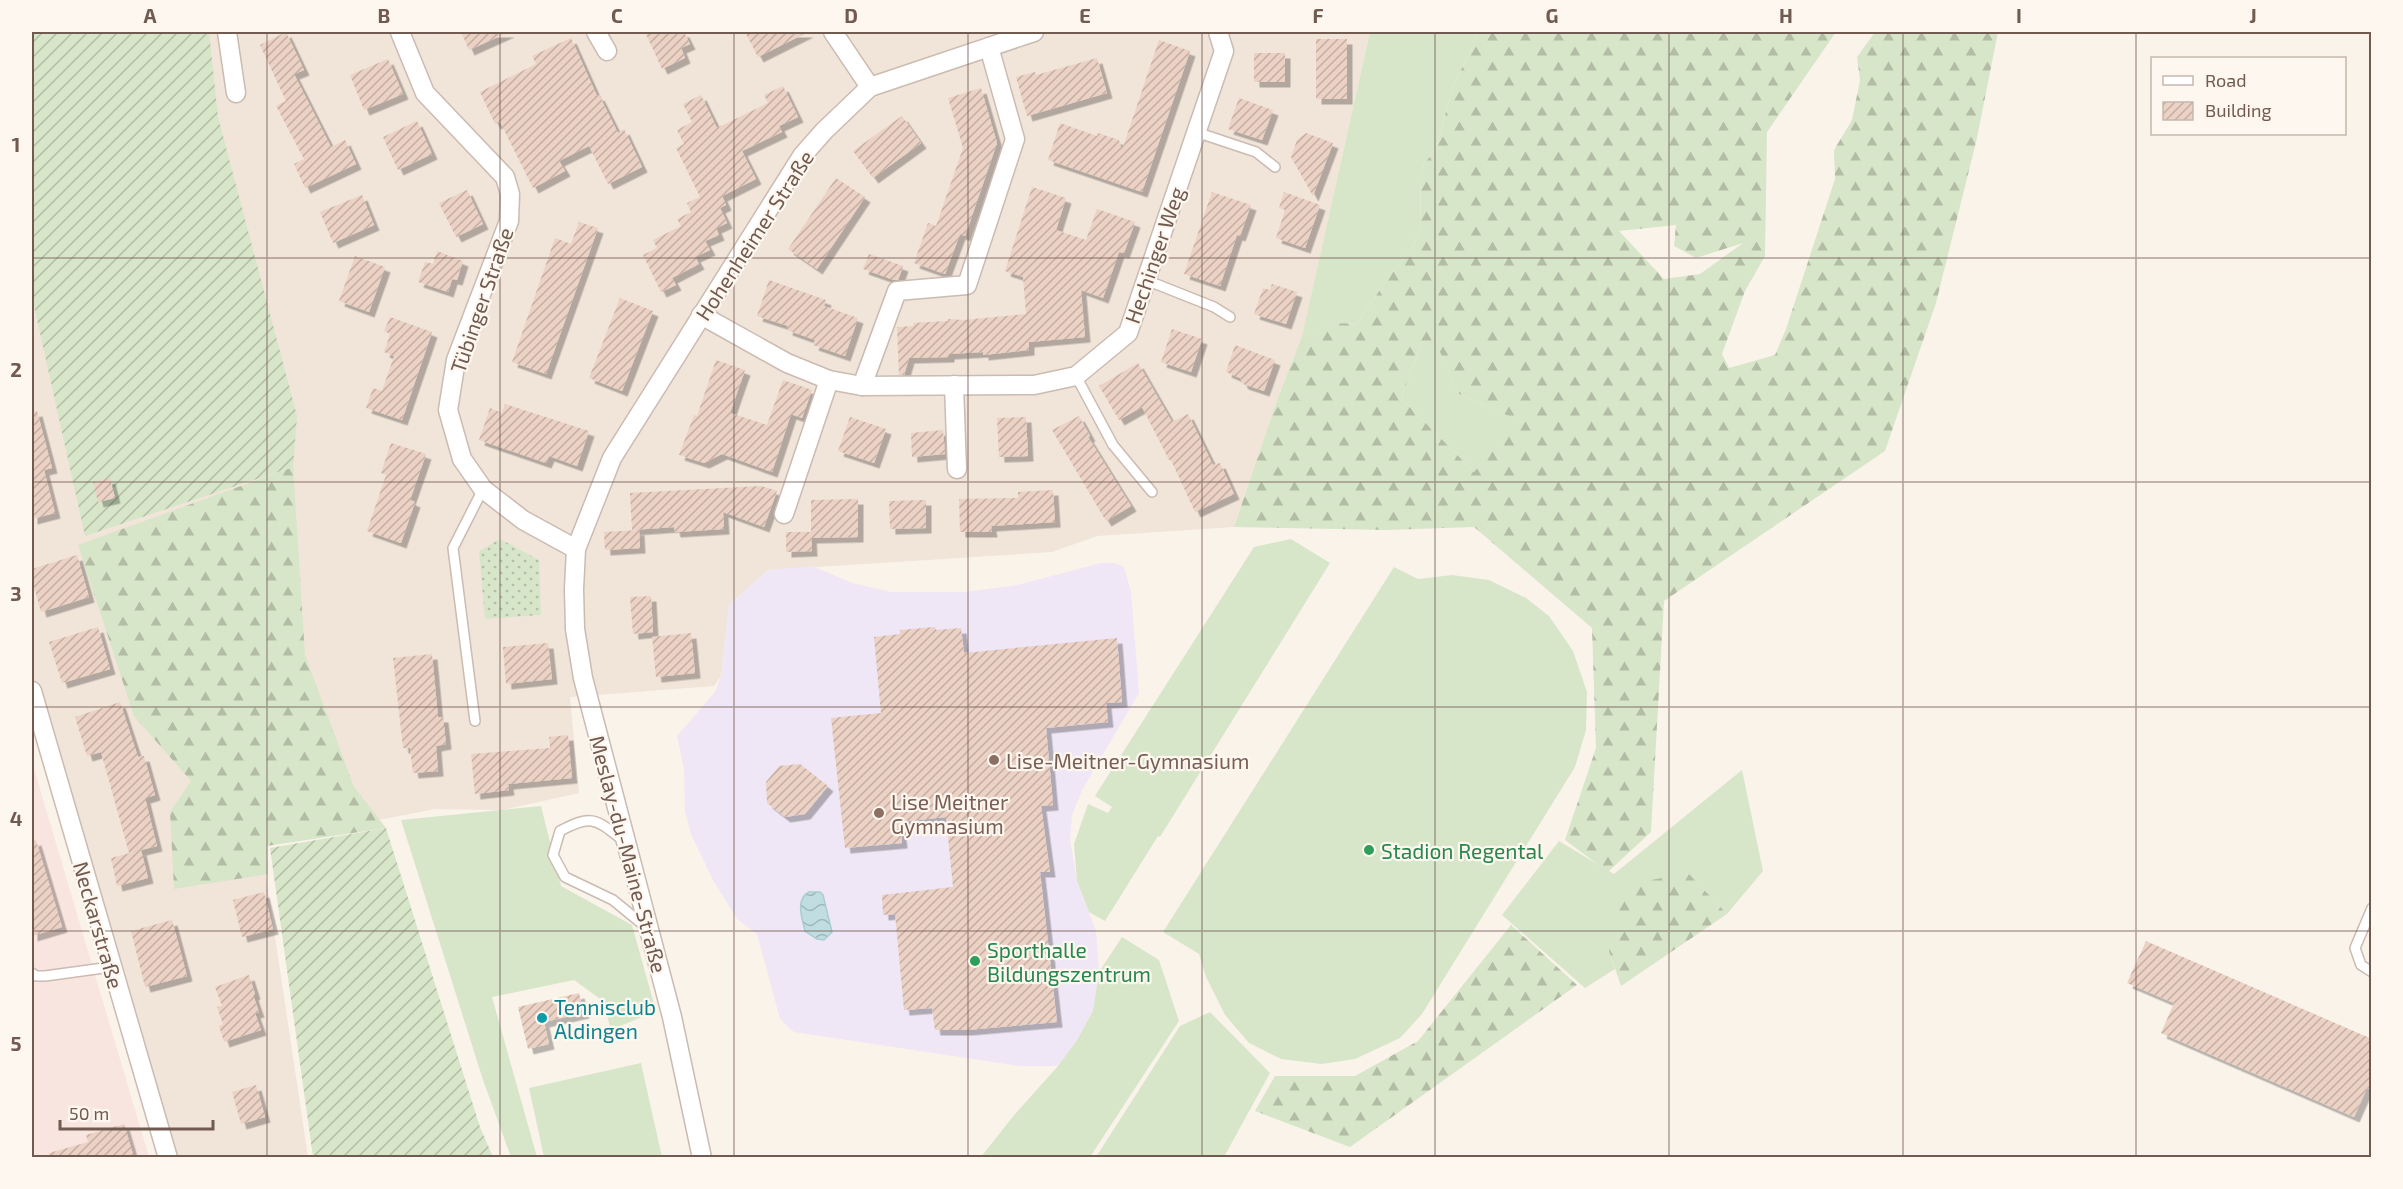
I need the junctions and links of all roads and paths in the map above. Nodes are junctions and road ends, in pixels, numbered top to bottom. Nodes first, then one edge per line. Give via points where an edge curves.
1 (227, 32) edge
2 (400, 32) edge
3 (596, 32) edge
4 (832, 32) edge
5 (1034, 32) edge
6 (1218, 32) edge
7 (992, 41) edge
8 (608, 51) dead end
9 (870, 87) junction
10 (236, 93) dead end
11 (1196, 132) junction
12 (1275, 167) dead end
13 (1146, 280) junction
14 (701, 315) junction
15 (1230, 317) dead end
16 (1076, 376) junction
17 (829, 380) junction
18 (862, 386) junction
19 (954, 386) junction
20 (957, 470) dead end
21 (483, 489) junction
22 (1152, 492) dead end
23 (784, 514) dead end
24 (576, 549) junction
25 (33, 703) edge
26 (475, 721) dead end
27 (626, 843) junction
28 (2372, 908) edge
29 (649, 929) junction
30 (111, 967) junction
31 (2372, 972) edge
32 (32, 973) edge
33 (168, 1158) edge
34 (702, 1158) edge

1 - 10 street
2 - 21 street, Tübinger Straße via 424,93 505,177 510,194 509,221 456,360 448,410 462,459
3 - 8 street
4 - 9 street
5 - 7 street, Hohenheimer Straße
6 - 11 street, Hechinger Weg via 1224,51
7 - 9 street, Hohenheimer Straße
7 - 18 street via 1015,139 967,285 897,291
9 - 14 street, Hohenheimer Straße via 802,156
11 - 12 lane via 1256,152
11 - 13 street, Hechinger Weg
13 - 15 lane
13 - 16 street, Hechinger Weg via 1128,333
14 - 17 street, Hechinger Weg via 787,363
14 - 24 street, Hohenheimer Straße via 612,458
16 - 19 street, Hechinger Weg via 1034,385
16 - 22 lane via 1113,445
17 - 18 street, Hechinger Weg
17 - 23 street
18 - 19 street, Hechinger Weg
19 - 20 street
21 - 24 street, Tübinger Straße via 523,520
21 - 26 lane via 453,548
24 - 27 street, Meslay-du-Maine-Straße via 573,589 577,645
25 - 30 street, Neckarstraße
27 - 29 street, Meslay-du-Maine-Straße
27 - 29 lane via 600,823 581,820 560,831 553,855 565,877 613,900
28 - 31 lane via 2355,948 2361,966
29 - 34 street, Meslay-du-Maine-Straße
30 - 32 lane via 45,976
30 - 33 street, Neckarstraße

